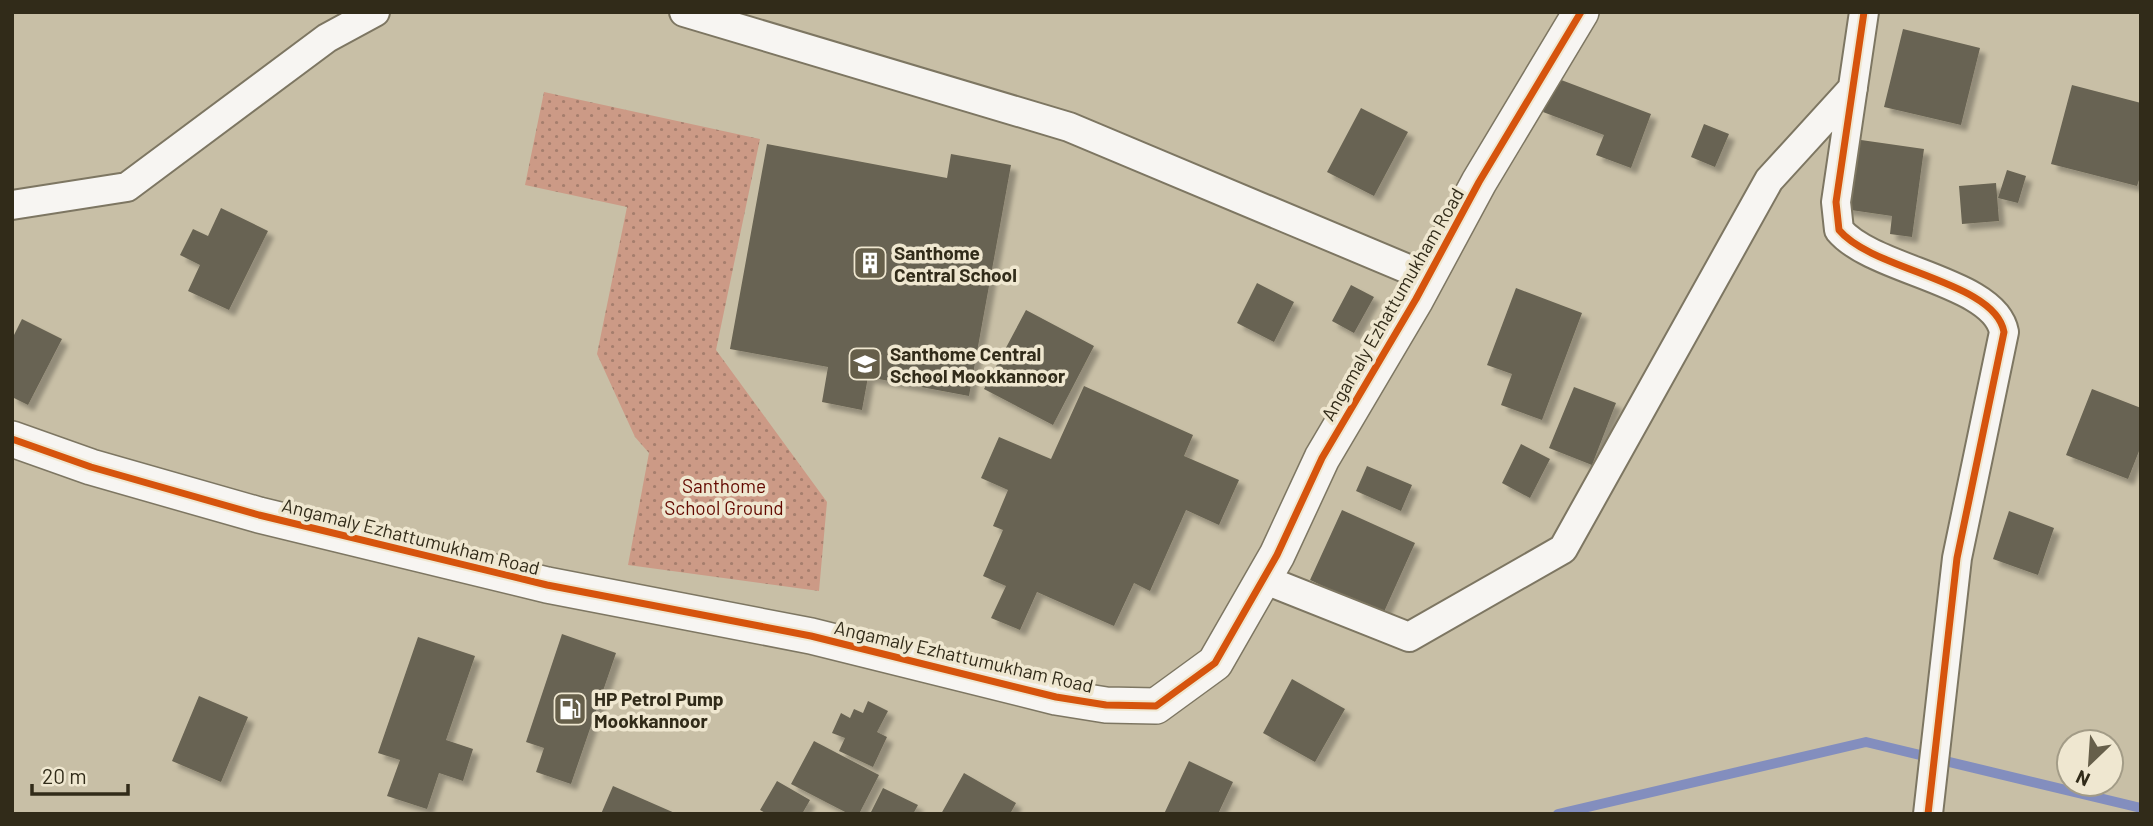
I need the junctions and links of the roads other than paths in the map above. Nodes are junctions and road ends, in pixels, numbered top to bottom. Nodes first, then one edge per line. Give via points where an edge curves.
1 (375, 12) edge
2 (684, 12) edge
3 (1581, 12) edge
4 (1864, 12) edge
5 (1853, 88) junction
6 (12, 205) edge
7 (1427, 277) junction
8 (12, 439) edge
9 (1263, 579) junction
10 (1928, 814) edge

1 - 6 street via 327,38 127,187
2 - 7 street via 1069,127
3 - 7 street, Angamaly Ezhattumukham Road
4 - 5 street
5 - 9 street via 1769,180 1563,549 1409,637
5 - 10 street via 1836,202 1839,230 1862,248 1983,301 2002,319 2004,332 1957,558
7 - 9 street, Angamaly Ezhattumukham Road via 1322,458
8 - 9 street, Angamaly Ezhattumukham Road via 92,467 358,540 560,588 811,636 1105,705 1156,706 1215,663

